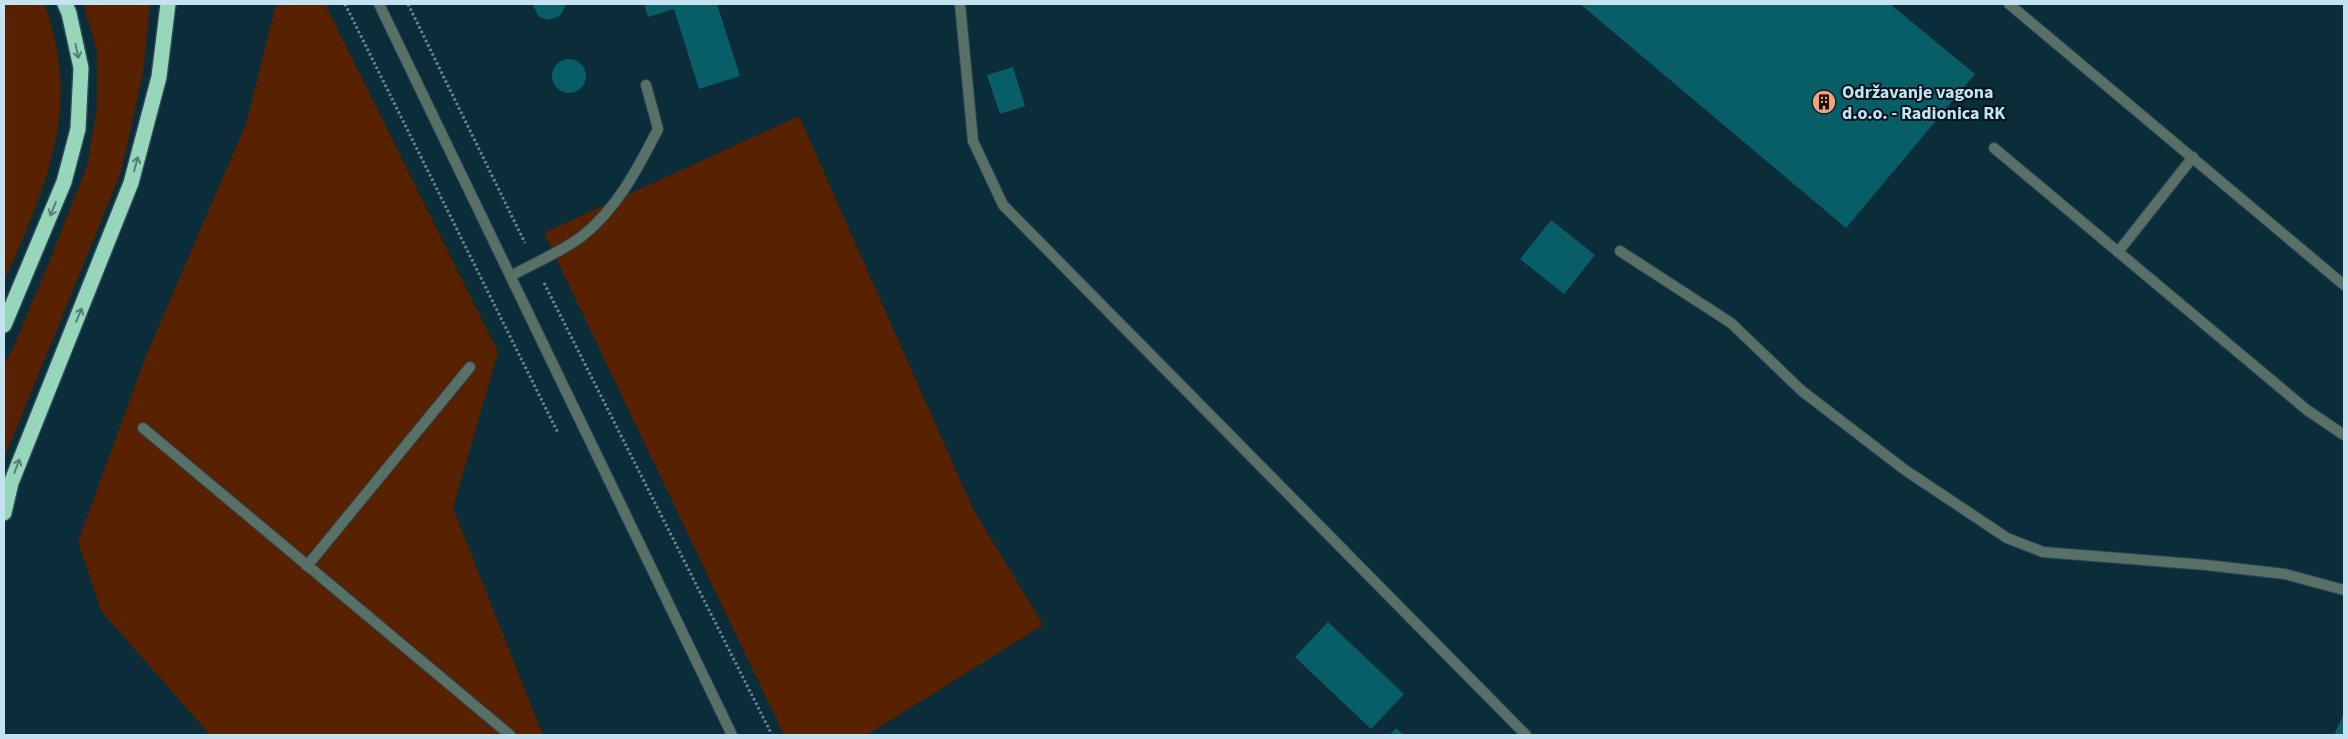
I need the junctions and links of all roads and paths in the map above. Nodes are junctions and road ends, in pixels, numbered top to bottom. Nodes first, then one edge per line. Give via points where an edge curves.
1 (65, 4) edge
2 (168, 4) edge
3 (345, 4) edge
4 (379, 4) edge
5 (408, 4) edge
6 (960, 4) edge
7 (2009, 4) edge
8 (646, 85) dead end
9 (1994, 148) dead end
10 (2193, 157) junction
11 (1620, 251) dead end
12 (2118, 252) junction
13 (534, 262) junction
14 (511, 276) junction
15 (2344, 286) edge
16 (4, 325) edge
17 (470, 367) dead end
18 (143, 428) dead end
19 (2344, 436) edge
20 (562, 441) dead end
21 (4, 512) edge
22 (307, 566) junction
23 (2344, 590) edge
24 (510, 735) edge
25 (732, 735) edge
26 (772, 735) edge
27 (1526, 735) edge

1 -> 16 highway via 81,68 78,129 64,182
21 -> 2 highway via 14,474 131,183 159,77
3 - 20 path
4 - 14 street
5 - 13 path
6 - 27 street via 973,141 1003,205
7 - 10 street
8 - 13 street via 658,129 634,177 599,221 580,238
9 - 12 street
10 - 12 street
10 - 15 street
11 - 23 street via 1731,323 1802,391 1905,470 2007,538 2043,552 2206,564 2285,574
12 - 19 street via 2307,410
13 - 14 street
13 - 26 path
14 - 25 street
17 - 22 street
18 - 22 street
22 - 24 street

